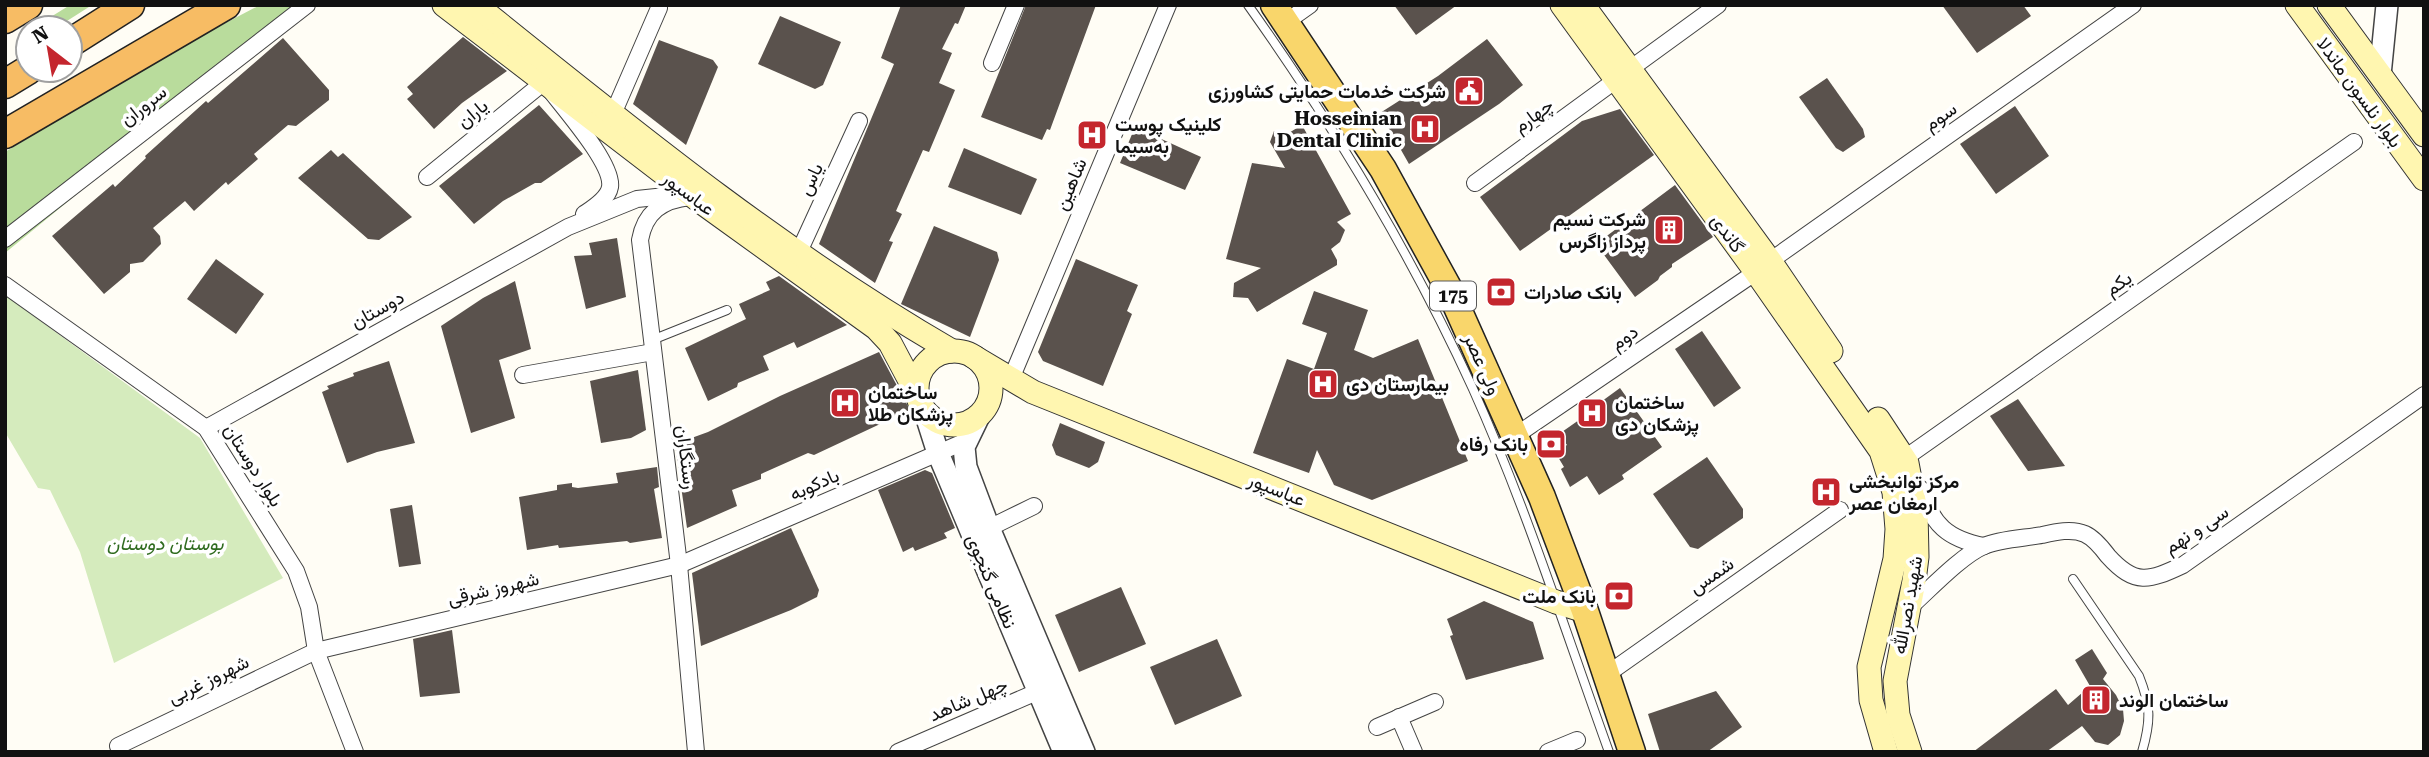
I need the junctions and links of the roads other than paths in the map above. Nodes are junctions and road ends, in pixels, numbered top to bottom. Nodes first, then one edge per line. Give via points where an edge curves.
1 (20, 5) edge
2 (28, 5) edge
3 (130, 5) edge
4 (226, 5) edge
5 (307, 5) edge
6 (444, 5) edge
7 (476, 5) edge
8 (1016, 5) edge
9 (1168, 5) edge
10 (1248, 5) edge
11 (1310, 5) edge
12 (1562, 5) edge
13 (1583, 5) edge
14 (1718, 5) edge
15 (2133, 5) edge
16 (2297, 5) edge
17 (2329, 5) edge
18 (2387, 5) edge
19 (660, 8) dead end
20 (5, 11) edge
21 (1280, 14) edge
22 (5, 19) edge
23 (84, 34) edge
24 (992, 63) dead end
25 (549, 75) junction
26 (1623, 75) junction
27 (2380, 75) junction
28 (613, 114) junction
29 (859, 121) dead end
30 (5, 134) edge
31 (2424, 135) edge
32 (2354, 142) dead end
33 (427, 177) dead end
34 (2424, 179) edge
35 (1475, 183) dead end
36 (693, 198) junction
37 (568, 227) junction
38 (5, 239) edge
39 (798, 254) junction
40 (1763, 266) junction
41 (5, 285) edge
42 (727, 310) dead end
43 (652, 346) junction
44 (952, 351) junction
45 (974, 357) junction
46 (523, 375) dead end
47 (1011, 379) junction
48 (1033, 392) junction
49 (2424, 395) edge
50 (920, 402) junction
51 (981, 413) junction
52 (206, 428) junction
53 (1515, 436) junction
54 (966, 441) junction
55 (938, 453) junction
56 (1900, 464) junction
57 (1034, 506) dead end
58 (1840, 510) dead end
59 (989, 528) junction
60 (1984, 546) junction
61 (680, 565) junction
62 (2073, 579) dead end
63 (1556, 602) junction
64 (1910, 607) junction
65 (1585, 611) junction
66 (316, 651) junction
67 (1606, 675) junction
68 (1046, 688) junction
69 (1435, 702) dead end
70 (1399, 717) junction
71 (1377, 727) dead end
72 (1577, 740) dead end
73 (118, 746) dead end
74 (351, 750) edge
75 (696, 752) edge
76 (898, 752) edge
77 (1064, 752) edge
78 (1084, 752) edge
79 (1414, 752) edge
80 (1548, 752) edge
81 (1609, 752) edge
82 (1632, 752) edge
83 (1886, 752) edge
84 (1910, 752) edge
85 (2142, 752) edge

1 - 20 highway
2 - 22 highway
3 - 23 highway
4 - 30 highway
5 - 38 street, سروران
6 - 25 main road, عباسپور
7 - 25 main road, عباسپور
8 - 24 street
9 - 47 street, شاهین
10 - 63 lane via 1354,164 1412,266 1487,421
11 - 21 street
12 - 26 main road, گاندی
13 - 26 main road, گاندی
14 - 26 street, چهارم
15 - 40 street, سوم
16 - 34 main road, بلوار نلسون ماندلا
17 - 27 main road, بلوار نلسون ماندلا
18 - 27 street
19 - 28 street
21 - 53 main road, ولی عصر / 175 via 1358,129 1419,234
25 - 28 main road, عباسپور
25 - 33 street, یاران
25 - 36 main road, عباسپور
25 - 37 street, دوستان via 602,160 610,182 605,197
26 - 35 street, چهارم
26 - 40 main road, گاندی
27 - 31 main road, بلوار نلسون ماندلا
28 - 39 main road, عباسپور
29 - 39 street, یاس
32 - 56 street, یکم
36 - 37 street, دوستان via 650,196
36 - 43 street, رستگاران via 657,208 642,227 640,257
36 - 50 main road, عباسپور via 876,328 890,343
37 - 52 street, دوستان
39 - 44 main road, عباسپور via 885,313
40 - 53 street, دوم
40 - 56 main road, گاندی via 1874,438
41 - 52 street, بلوار دوستان
42 - 43 lane
43 - 46 street
43 - 61 street, رستگاران
44 - 45 main road
44 - 50 main road via 925,365 920,374
45 - 47 main road, عباسپور
45 - 51 main road via 983,365 991,388
47 - 48 main road, عباسپور
48 - 51 main road via 1008,398
48 - 63 main road, عباسپور
49 - 60 street, سی و نهم via 2183,565 2160,575 2144,579 2129,575 2080,532
50 - 51 main road via 931,417 950,425 960,425
50 - 55 street, نظامی گنجوی
51 - 54 street
52 - 66 street, بلوار دوستان via 296,571 309,607
53 - 65 main road, ولی عصر / 175
54 - 55 street, بادکوبه
54 - 59 street, نظامی گنجوی via 966,467
55 - 61 street, بادکوبه
55 - 68 street, نظامی گنجوی
56 - 60 street via 1918,478 1936,522 1953,537
56 - 64 main road, شهید نصرالله via 1917,527
56 - 83 main road, شهید نصرالله via 1894,492 1895,559 1869,667 1871,701
57 - 59 street
58 - 67 street, شمس
59 - 68 street, نظامی گنجوی
60 - 64 street, سی و نهم
61 - 66 street, شهروز شرقی
61 - 75 street, رستگاران
62 - 85 lane via 2142,684 2150,708
63 - 65 main road, عباسپور
63 - 81 lane
64 - 84 main road, شهید نصرالله via 1895,681
65 - 67 main road, ولی عصر / 175
66 - 73 street, شهروز غربی
66 - 74 street, بلوار دوستان
67 - 82 main road, ولی عصر / 175
68 - 76 street, چهل شاهد
68 - 77 street, نظامی گنجوی
68 - 78 street, نظامی گنجوی
69 - 70 street
70 - 71 street
70 - 79 street
72 - 80 street

